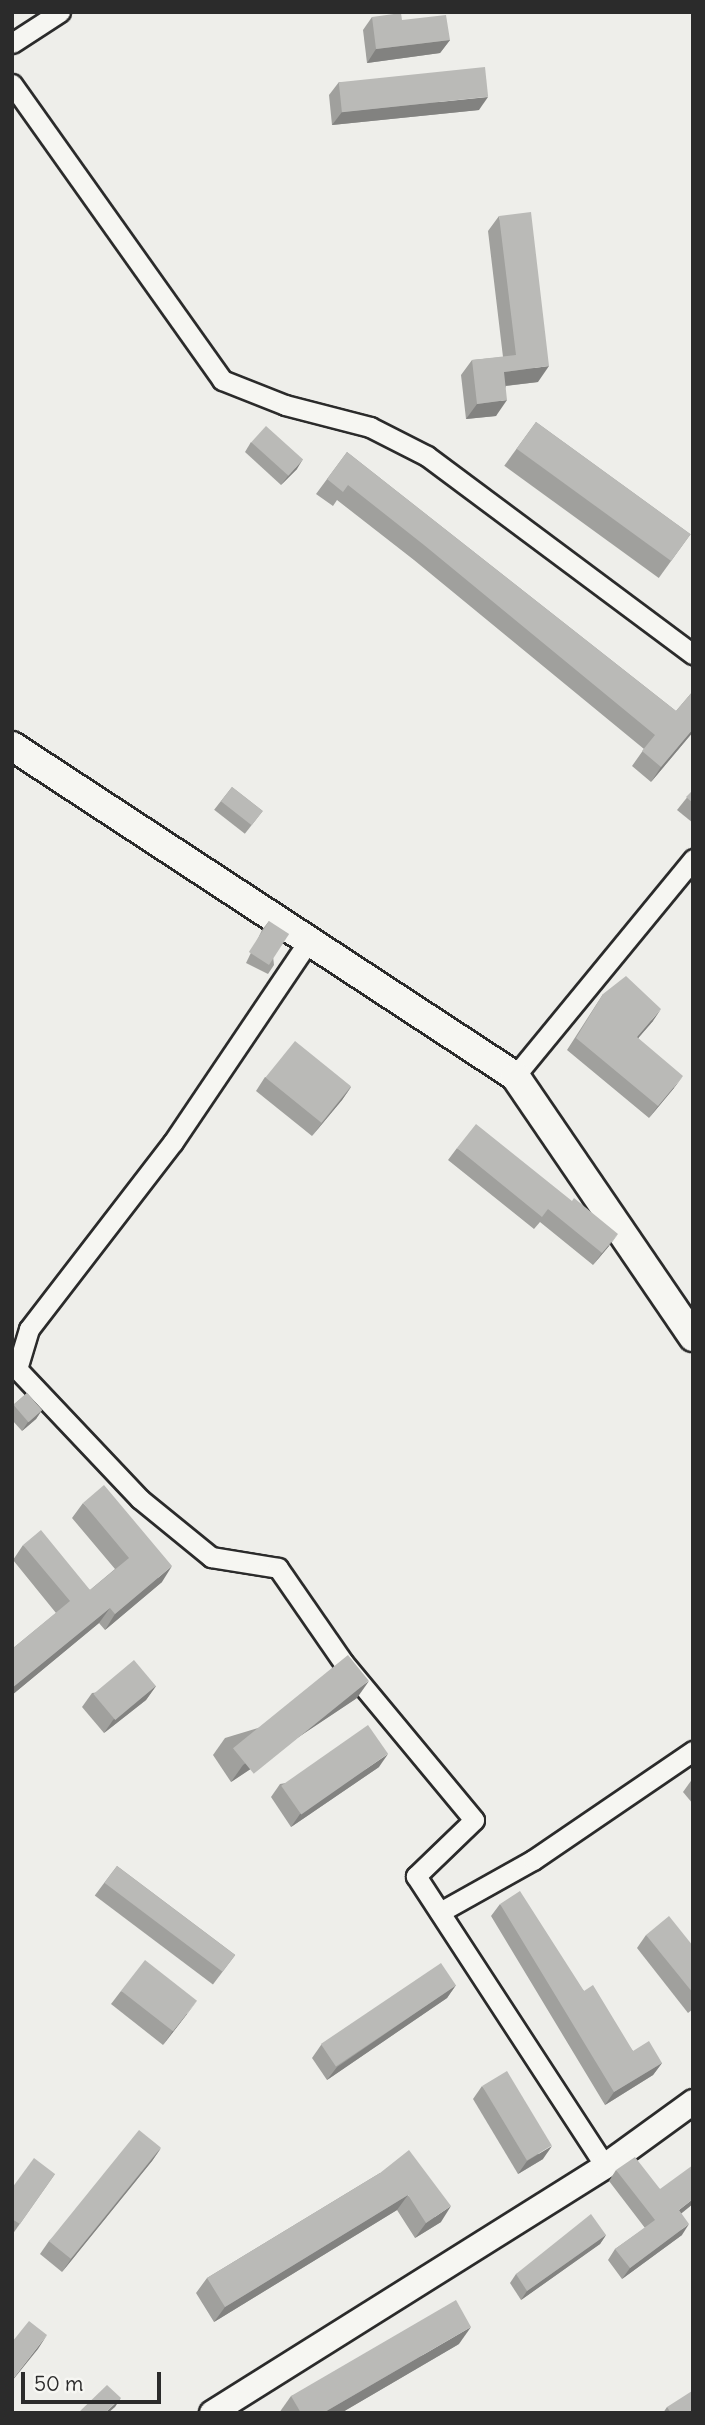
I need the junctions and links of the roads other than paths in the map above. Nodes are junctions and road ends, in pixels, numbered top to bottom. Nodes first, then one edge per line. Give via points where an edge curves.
1 (60, 12) edge
2 (12, 43) edge
3 (12, 84) edge
4 (693, 654) edge
5 (12, 746) edge
6 (693, 859) edge
7 (310, 939) junction
8 (515, 1076) junction
9 (693, 1337) edge
10 (693, 1751) edge
11 (440, 1912) junction
12 (693, 2102) edge
13 (605, 2165) junction
14 (212, 2413) edge

1 - 2 street
3 - 4 street via 222,380 239,391 370,427 427,456
5 - 7 main road
6 - 8 street
7 - 8 main road
7 - 11 street via 173,1142 29,1329 17,1369 140,1499 211,1557 278,1568 343,1662 474,1820 416,1876
8 - 9 main road
10 - 11 street via 533,1860
11 - 13 street
12 - 13 street
13 - 14 street

